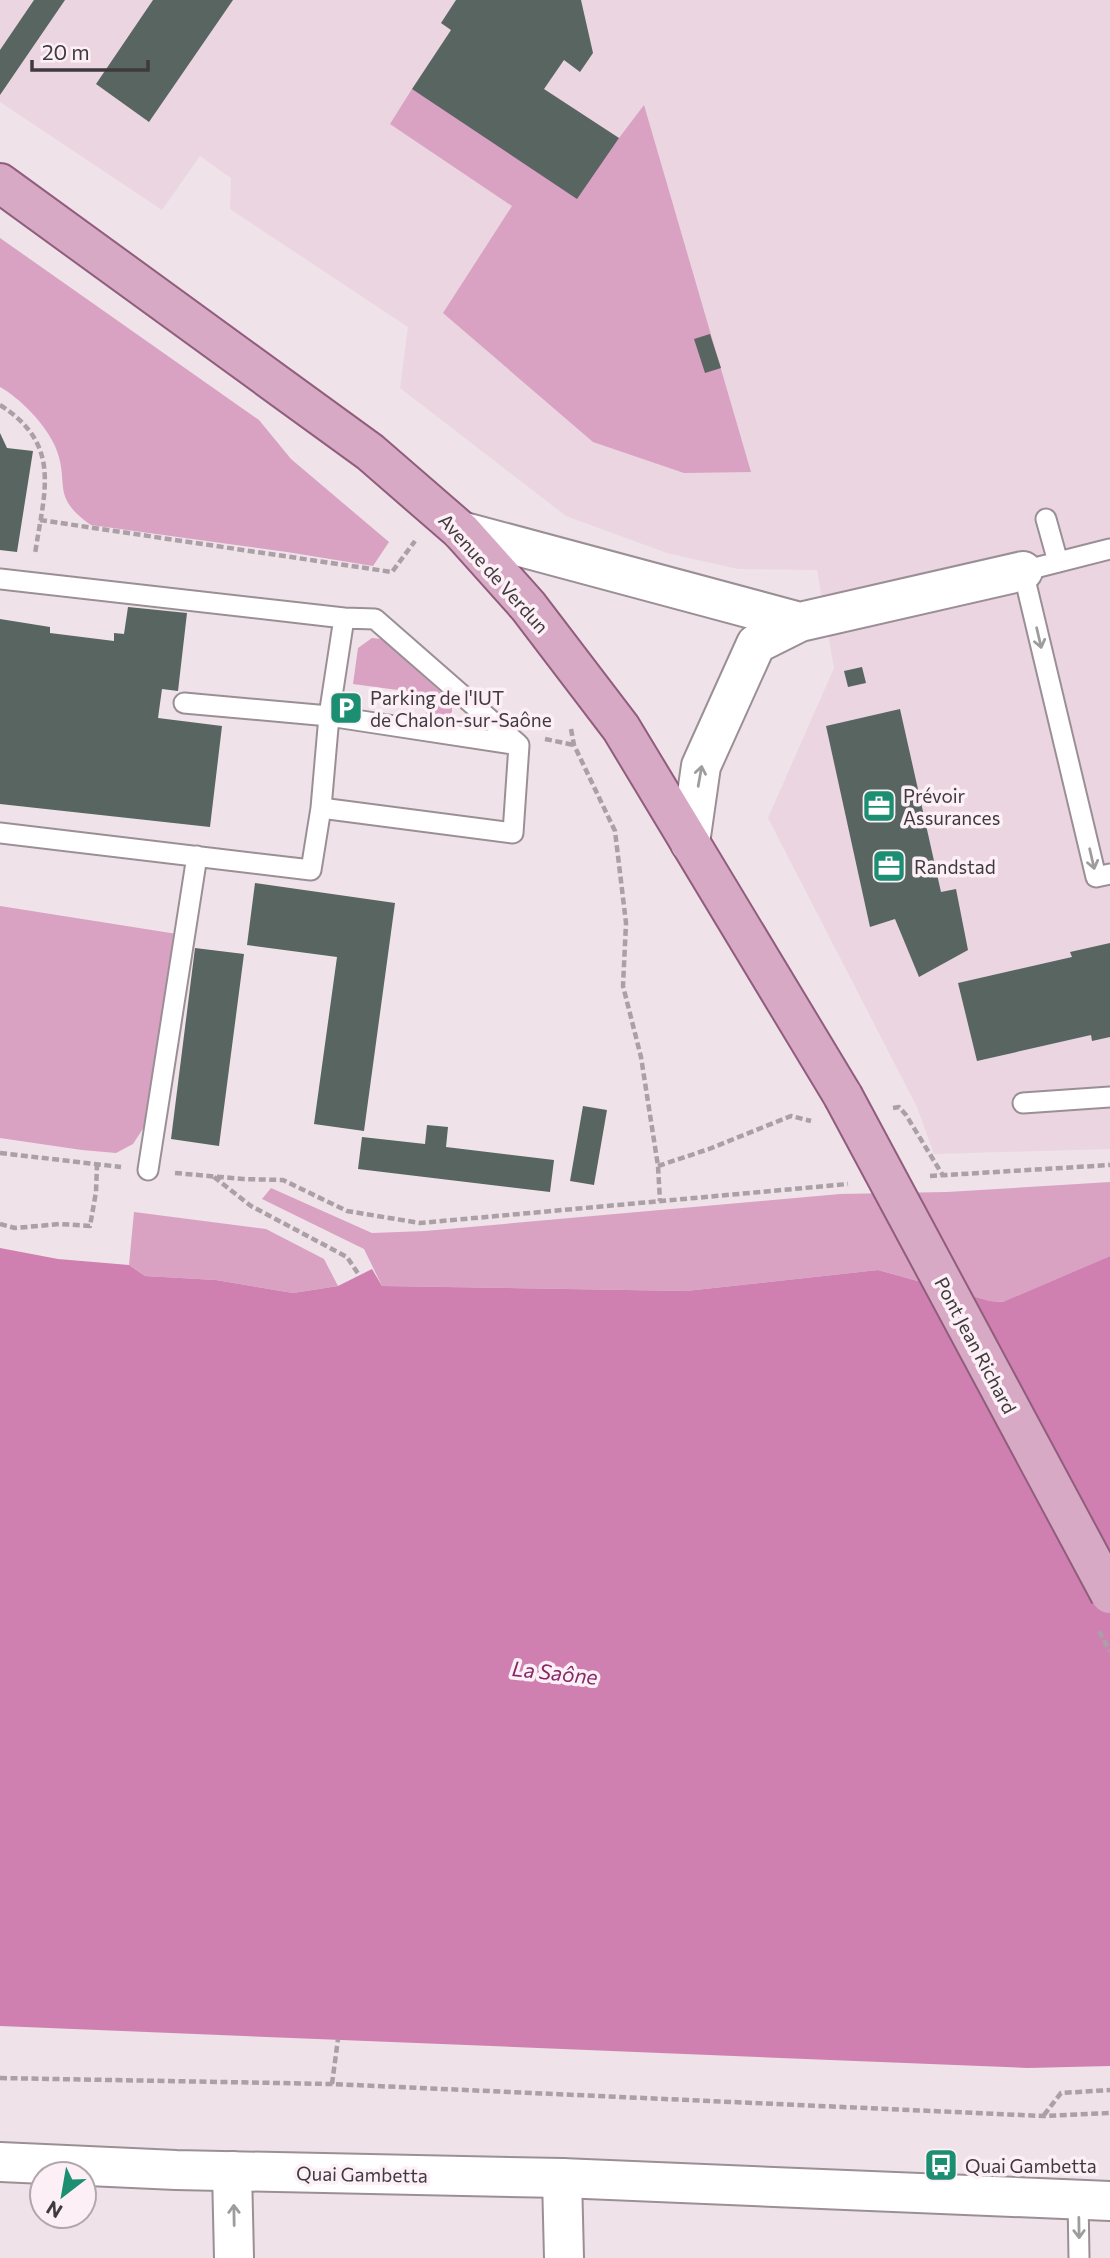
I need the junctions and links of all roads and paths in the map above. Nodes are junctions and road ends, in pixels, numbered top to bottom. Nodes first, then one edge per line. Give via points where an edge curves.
1 (0, 183) edge
2 (0, 405) edge
3 (1046, 519) dead end
4 (40, 520) junction
5 (461, 531) junction
6 (422, 532) dead end
7 (1110, 549) edge
8 (1040, 567) junction
9 (0, 579) edge
10 (31, 582) junction
11 (344, 618) junction
12 (800, 622) junction
13 (184, 703) dead end
14 (329, 716) junction
15 (569, 718) dead end
16 (519, 745) junction
17 (321, 808) junction
18 (0, 833) edge
19 (690, 843) junction
20 (197, 856) junction
21 (1110, 874) edge
22 (843, 1096) joint
23 (1110, 1097) edge
24 (1023, 1102) dead end
25 (906, 1115) dead end
26 (814, 1122) dead end
27 (0, 1153) edge
28 (97, 1164) junction
29 (1110, 1165) edge
30 (658, 1166) junction
31 (148, 1170) junction
32 (958, 1173) dead end
33 (942, 1175) dead end
34 (213, 1176) junction
35 (824, 1186) dead end
36 (660, 1201) junction
37 (0, 1224) edge
38 (359, 1275) dead end
39 (1110, 1594) edge
40 (338, 2039) dead end
41 (0, 2078) edge
42 (332, 2084) junction
43 (1110, 2090) edge
44 (1110, 2113) edge
45 (1044, 2116) junction
46 (0, 2162) edge
47 (232, 2171) junction
48 (562, 2178) junction
49 (1100, 2198) edge
50 (234, 2258) edge
51 (564, 2258) edge
52 (1079, 2258) edge

1 - 5 main road, Avenue de Verdun via 370,452
2 - 4 path via 27,427 44,460
3 - 8 lane
4 - 6 path via 392,572
4 - 10 path
5 - 12 main road
5 - 19 main road, Avenue de Verdun via 528,606 621,728
7 - 8 lane
8 - 12 main road
8 -> 21 lane via 1096,877
9 - 10 lane
10 - 11 lane
11 - 14 lane
11 - 16 lane via 375,619
19 -> 12 main road via 701,766 756,644
13 - 14 lane
14 - 16 lane
14 - 17 lane
15 - 30 path via 574,745 615,831 626,922 623,986 641,1057
16 - 17 lane via 513,833
17 - 20 lane via 311,870
18 - 20 lane
19 - 22 main road, Avenue de Verdun
20 - 31 lane
22 - 39 main road, Pont Jean Richard, bridge
23 - 24 lane
25 - 33 path
26 - 30 path via 791,1116
27 - 28 path
28 - 31 path
28 - 37 path via 90,1226 15,1228
29 - 32 path
30 - 36 path
31 - 34 path
34 - 36 path via 283,1180 347,1211 420,1223
34 - 38 path via 251,1206 347,1257
35 - 36 path
40 - 42 path
41 - 42 path
42 - 45 path
43 - 45 path via 1060,2093
44 - 45 path
46 - 47 main road, Quai Gambetta
47 - 48 main road, Quai Gambetta
50 -> 47 main road
48 - 49 main road, Quai Gambetta
48 - 51 main road
49 -> 52 lane, Quai Gambetta

